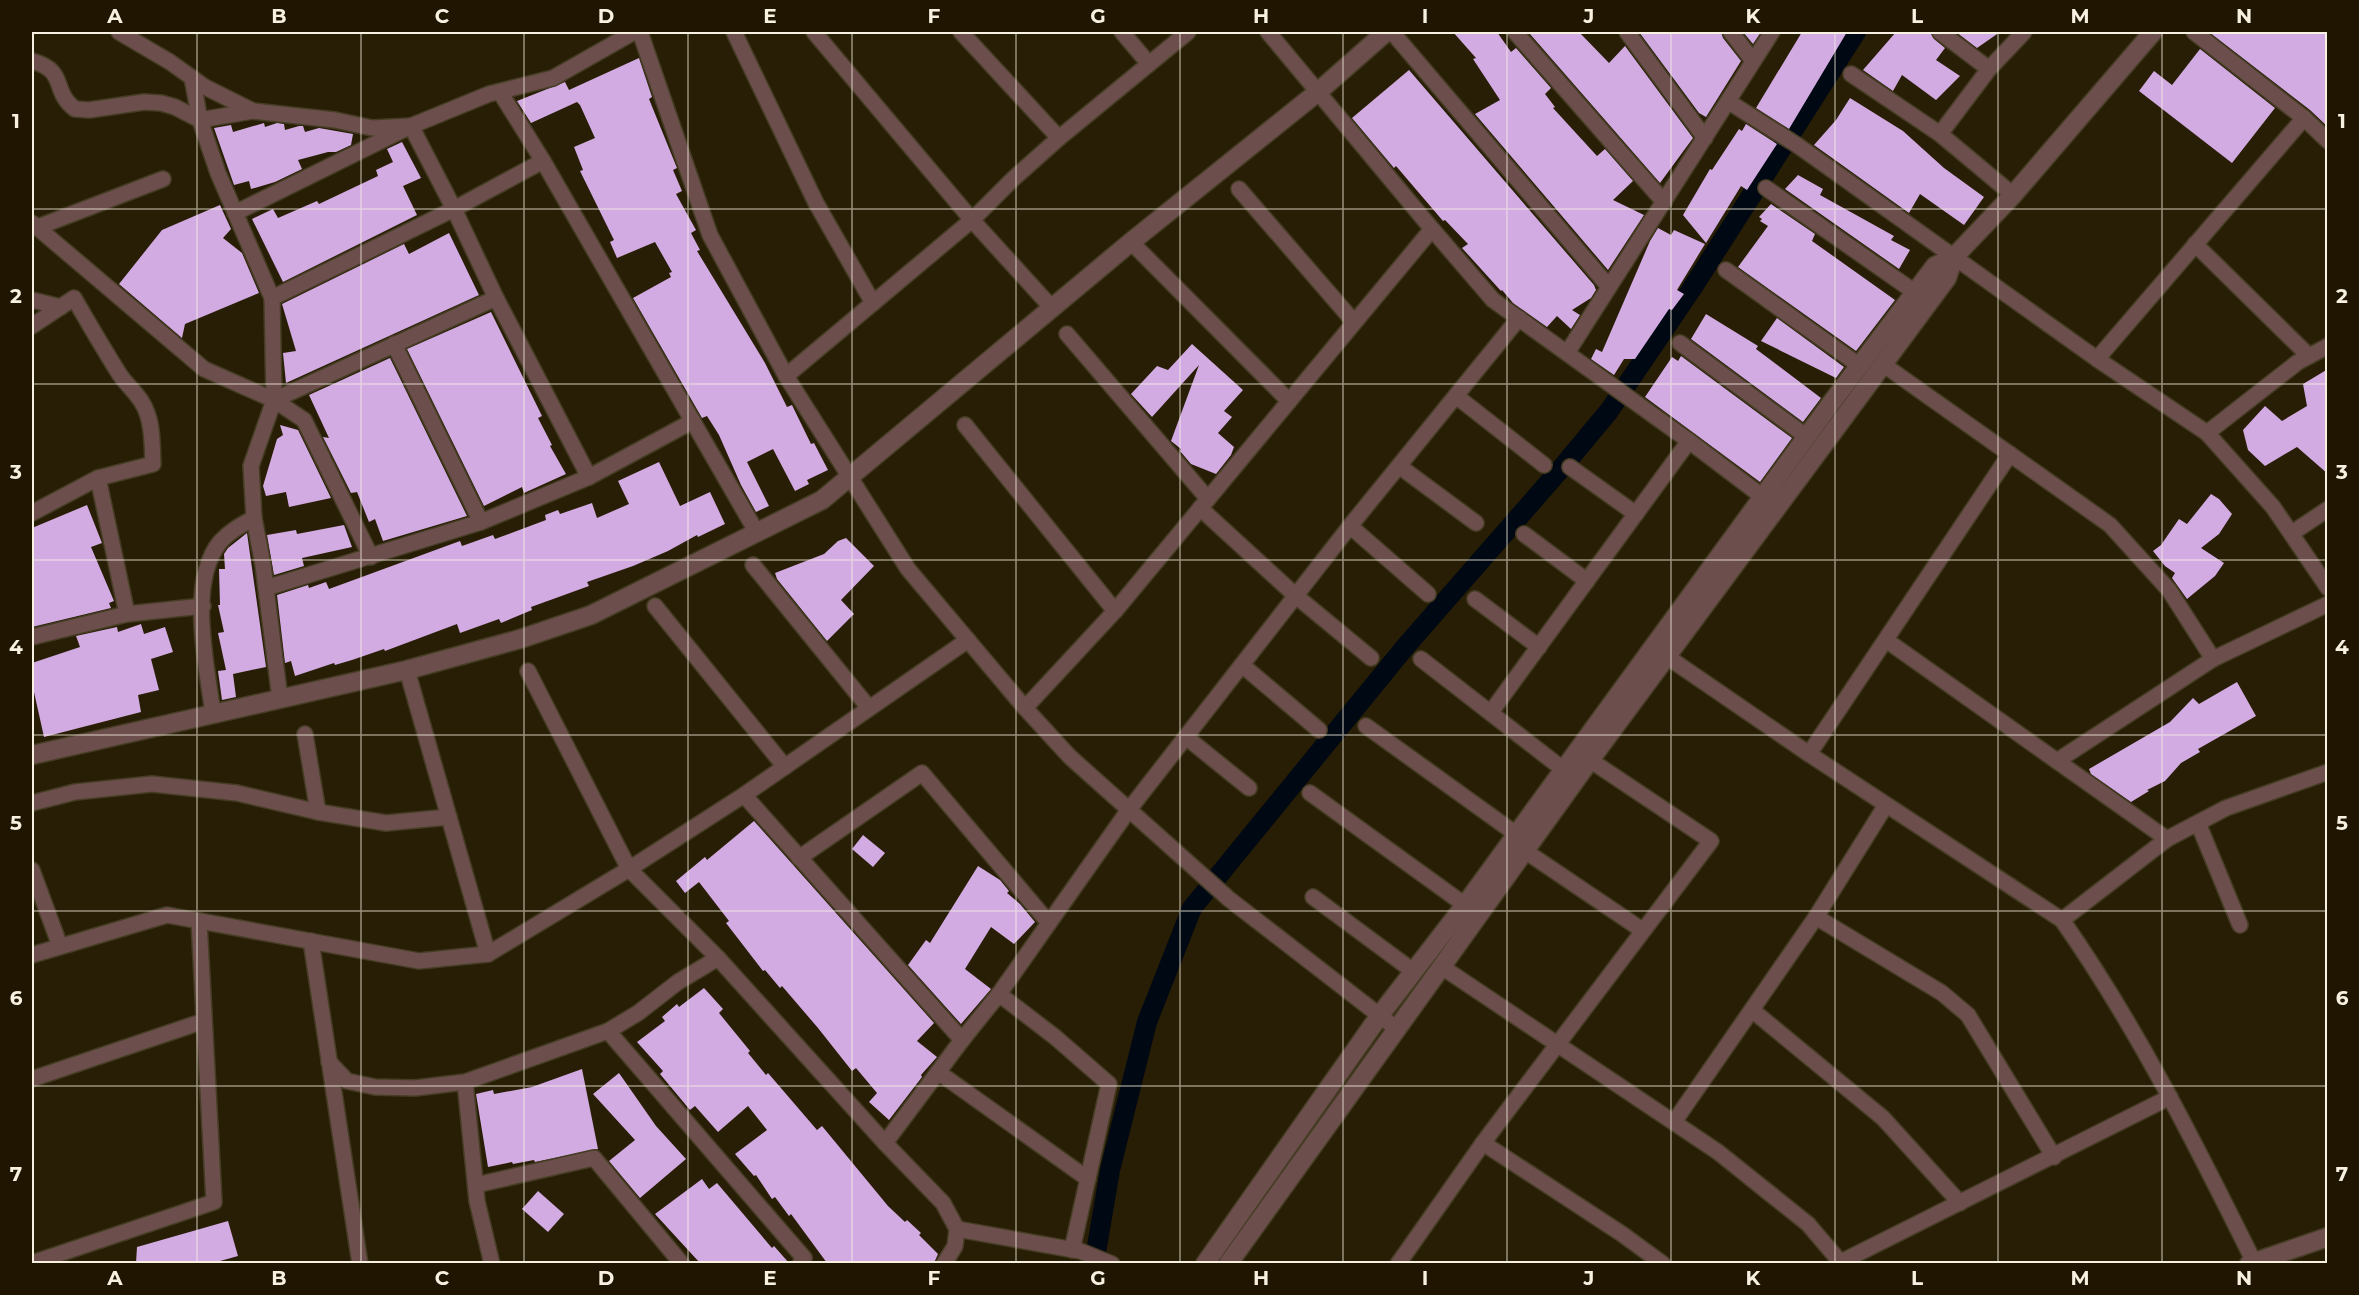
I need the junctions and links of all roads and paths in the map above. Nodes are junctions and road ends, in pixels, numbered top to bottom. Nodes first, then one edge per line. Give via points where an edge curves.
1 (119, 32) edge
2 (634, 32) edge
3 (640, 32) edge
4 (734, 32) edge
5 (814, 32) edge
6 (961, 32) edge
7 (1122, 32) edge
8 (1188, 32) edge
9 (1268, 32) edge
10 (1386, 32) edge
11 (1392, 32) edge
12 (1515, 32) edge
13 (1627, 32) edge
14 (1731, 32) edge
15 (1772, 32) edge
16 (1940, 32) edge
17 (2024, 32) edge
18 (2153, 32) edge
19 (2194, 32) edge
20 (32, 60) edge
21 (1753, 61) junction
22 (1149, 64) junction
23 (1989, 69) junction
24 (1851, 74) dead end
25 (192, 78) junction
26 (1319, 91) junction
27 (500, 92) junction
28 (1729, 102) junction
29 (253, 111) junction
30 (2304, 118) junction
31 (200, 120) junction
32 (411, 126) junction
33 (1940, 134) junction
34 (1059, 138) junction
35 (1704, 138) junction
36 (2328, 141) edge
37 (543, 161) junction
38 (163, 179) dead end
39 (1766, 188) dead end
40 (1239, 189) dead end
41 (2013, 195) junction
42 (1664, 202) junction
43 (454, 209) junction
44 (235, 213) junction
45 (972, 220) junction
46 (34, 225) edge
47 (1432, 229) junction
48 (1131, 242) junction
49 (2195, 244) junction
50 (1954, 257) junction
51 (1726, 270) dead end
52 (1610, 287) junction
53 (1916, 293) junction
54 (272, 298) junction
55 (496, 298) junction
56 (32, 300) edge
57 (873, 303) junction
58 (61, 307) junction
59 (1052, 308) junction
60 (1519, 318) junction
61 (1354, 322) junction
62 (32, 326) edge
63 (1067, 334) dead end
64 (1680, 343) dead end
65 (394, 344) junction
66 (2328, 346) edge
67 (1567, 353) junction
68 (2308, 356) junction
69 (2097, 359) junction
70 (1884, 365) junction
71 (1860, 366) junction
72 (786, 376) junction
73 (1456, 396) junction
74 (274, 400) junction
75 (1289, 401) junction
76 (693, 421) junction
77 (965, 425) dead end
78 (2207, 433) junction
79 (1807, 437) junction
80 (1689, 441) junction
81 (2010, 454) junction
82 (1544, 465) dead end
83 (1399, 466) junction
84 (1570, 467) dead end
85 (589, 477) junction
86 (98, 478) junction
87 (853, 482) junction
88 (1763, 497) junction
89 (1204, 504) junction
90 (2328, 509) edge
91 (32, 512) edge
92 (1636, 514) junction
93 (254, 518) junction
94 (481, 522) junction
95 (1476, 523) dead end
96 (1350, 526) junction
97 (757, 533) junction
98 (2292, 533) junction
99 (1524, 534) dead end
100 (371, 557) junction
101 (753, 565) dead end
102 (1587, 581) junction
103 (266, 588) junction
104 (2328, 588) edge
105 (1428, 594) dead end
106 (1296, 596) junction
107 (1475, 599) dead end
108 (2328, 604) edge
109 (202, 606) junction
110 (655, 606) dead end
111 (1115, 611) junction
112 (127, 614) junction
113 (32, 637) edge
114 (968, 640) junction
115 (1886, 640) junction
116 (1539, 647) junction
117 (1666, 656) junction
118 (1371, 658) dead end
119 (1421, 659) dead end
120 (2214, 659) junction
121 (1242, 665) junction
122 (528, 671) dead end
123 (409, 676) junction
124 (280, 699) junction
125 (869, 708) junction
126 (1024, 708) junction
127 (1491, 712) junction
128 (213, 714) junction
129 (1366, 726) dead end
130 (1319, 730) dead end
131 (305, 734) dead end
132 (1186, 737) junction
133 (1809, 754) junction
134 (32, 755) edge
135 (1590, 760) junction
136 (2057, 761) junction
137 (784, 767) junction
138 (1564, 770) junction
139 (2328, 772) edge
140 (1249, 788) dead end
141 (1310, 793) dead end
142 (744, 795) junction
143 (32, 803) edge
144 (1886, 805) junction
145 (1128, 811) junction
146 (318, 812) junction
147 (449, 817) junction
148 (2198, 823) junction
149 (2167, 839) junction
150 (1520, 843) junction
151 (799, 858) junction
152 (629, 869) junction
153 (32, 870) edge
154 (1313, 897) dead end
155 (1465, 905) junction
156 (1816, 918) junction
157 (2062, 920) junction
158 (199, 921) junction
159 (1049, 922) junction
160 (2240, 925) dead end
161 (1642, 930) junction
162 (311, 941) junction
163 (60, 946) junction
164 (488, 954) junction
165 (32, 955) edge
166 (718, 958) junction
167 (1442, 967) junction
168 (1413, 971) junction
169 (999, 994) junction
170 (1752, 1010) junction
171 (1380, 1015) junction
172 (204, 1021) junction
173 (1397, 1029) junction
174 (608, 1031) junction
175 (962, 1040) junction
176 (1556, 1044) junction
177 (329, 1062) junction
178 (938, 1072) junction
179 (32, 1079) edge
180 (465, 1082) junction
181 (2170, 1097) junction
182 (1674, 1122) junction
183 (885, 1143) junction
184 (1483, 1143) junction
185 (2054, 1157) junction
186 (1088, 1179) junction
187 (476, 1185) junction
188 (1960, 1203) junction
189 (957, 1229) junction
190 (2328, 1237) edge
191 (1076, 1251) junction
192 (674, 1260) edge
193 (1107, 1261) edge
194 (32, 1263) edge
195 (360, 1263) edge
196 (492, 1263) edge
197 (800, 1263) edge
198 (944, 1263) edge
199 (1205, 1263) edge
200 (1228, 1263) edge
201 (1398, 1263) edge
202 (1663, 1263) edge
203 (1841, 1263) edge
204 (2252, 1263) edge

1 - 25 street
2 - 27 street via 553,78
3 - 72 street via 710,235
4 - 57 street via 816,203
5 - 45 street
6 - 34 street
7 - 22 street
8 - 22 street
9 - 26 street
10 - 26 street
11 - 52 street
12 - 42 street
13 - 35 street
14 - 21 street
15 - 21 street
16 - 23 street
17 - 23 street
18 - 41 street
19 - 30 street
20 - 31 street via 56,74 62,95 75,109 161,103
21 - 28 street
22 - 34 street
23 - 33 street
24 - 33 street
25 - 29 street
25 - 31 street
26 - 47 street
26 - 48 street
27 - 32 street
27 - 37 street
28 - 35 street
28 - 50 street via 1771,127
29 - 31 street
29 - 32 street via 372,128
30 - 36 street
30 - 49 street
31 - 44 street
32 - 43 street
32 - 44 street
33 - 41 street
34 - 45 street
35 - 42 street
37 - 43 street
37 - 76 street
38 - 46 street
39 - 53 street
40 - 61 street
41 - 50 street
42 - 52 street
43 - 54 street
43 - 55 street
44 - 54 street
45 - 57 street
45 - 59 street
46 - 74 street via 204,369
47 - 60 street via 1493,300
47 - 61 street
48 - 59 street
48 - 75 street
49 - 68 street
49 - 69 street
50 - 53 street via 1935,266
50 - 69 street
50 - 70 street via 1947,278
51 - 71 street
52 - 67 street
53 - 71 street
54 - 74 street
55 - 65 street
55 - 85 street
56 - 58 street
57 - 72 street
58 - 62 street
58 - 86 street via 74,298 113,365 140,398 151,425 153,464
59 - 87 street
60 - 67 street
60 - 73 street
61 - 75 street
63 - 89 street
64 - 79 street
65 - 74 street
65 - 94 street
66 - 68 street
67 - 80 street
68 - 78 street
69 - 78 street
70 - 81 street
70 - 117 street
71 - 79 street
72 - 87 street
73 - 82 street
73 - 83 street
74 - 93 street via 251,466
74 - 100 street via 304,420
75 - 89 street
76 - 85 street
76 - 97 street
77 - 111 street
78 - 98 street
79 - 88 street
80 - 88 street
80 - 92 street
81 - 115 street
81 - 120 street via 2110,525 2169,590
83 - 95 street
83 - 96 street
84 - 92 street
85 - 94 street
86 - 91 street
86 - 112 street
87 - 97 street
87 - 114 street via 908,568
88 - 138 street
89 - 106 street
89 - 111 street
90 - 98 street
92 - 102 street
93 - 103 street
93 - 109 street via 232,530 219,544 209,561
94 - 100 street
96 - 105 street
96 - 106 street
97 - 123 street via 591,615
98 - 104 street
99 - 102 street
100 - 103 street
101 - 125 street
102 - 116 street
103 - 124 street
106 - 118 street
106 - 121 street
107 - 116 street
108 - 120 street
109 - 112 street
109 - 128 street
110 - 137 street
111 - 126 street
112 - 113 street
114 - 125 street
114 - 126 street
115 - 133 street
115 - 136 street
116 - 127 street
117 - 133 street
117 - 135 street
119 - 127 street
120 - 136 street
121 - 130 street
121 - 132 street
122 - 152 street
123 - 124 street
123 - 147 street
124 - 128 street
125 - 137 street
126 - 145 street
127 - 138 street
128 - 134 street
129 - 150 street
131 - 146 street
132 - 140 street
132 - 145 street
133 - 144 street
135 - 150 street
135 - 161 street via 1711,841
136 - 149 street
137 - 142 street
138 - 150 street
139 - 148 street via 2226,808
141 - 155 street
142 - 151 street
142 - 152 street
143 - 146 street via 75,792 152,784 237,793
144 - 156 street
144 - 157 street
145 - 159 street
145 - 171 street via 1229,899
146 - 147 street via 386,823
147 - 164 street
148 - 149 street
148 - 160 street
149 - 157 street
150 - 155 street
150 - 161 street
150 - 167 street
151 - 159 street via 922,773
151 - 175 street
152 - 164 street
152 - 166 street
153 - 163 street
154 - 168 street
155 - 168 street
156 - 170 street
156 - 185 street via 1942,993 1968,1015
157 - 181 street via 2091,961
158 - 162 street
158 - 163 street via 167,915
158 - 172 street
159 - 169 street
161 - 176 street
162 - 164 street via 419,961
162 - 177 street
163 - 165 street
166 - 174 street
166 - 183 street
167 - 173 street
167 - 176 street
168 - 171 street
169 - 175 street
169 - 186 street via 1109,1084
170 - 182 street
170 - 188 street via 1883,1118
171 - 173 street
171 - 199 street
172 - 179 street
172 - 194 street via 214,1202
173 - 200 street
174 - 180 street
174 - 197 street via 804,1258
175 - 178 street
176 - 182 street
176 - 184 street
177 - 180 street via 347,1081 375,1087 415,1088
177 - 195 street
178 - 183 street
178 - 186 street
180 - 187 street
181 - 185 street
181 - 204 street
182 - 203 street via 1808,1224
183 - 189 street via 943,1203
184 - 201 street
184 - 202 street
185 - 188 street
186 - 191 street
187 - 192 street via 594,1158
187 - 196 street
188 - 203 street
189 - 191 street
189 - 198 street via 955,1246
190 - 204 street
191 - 193 street

